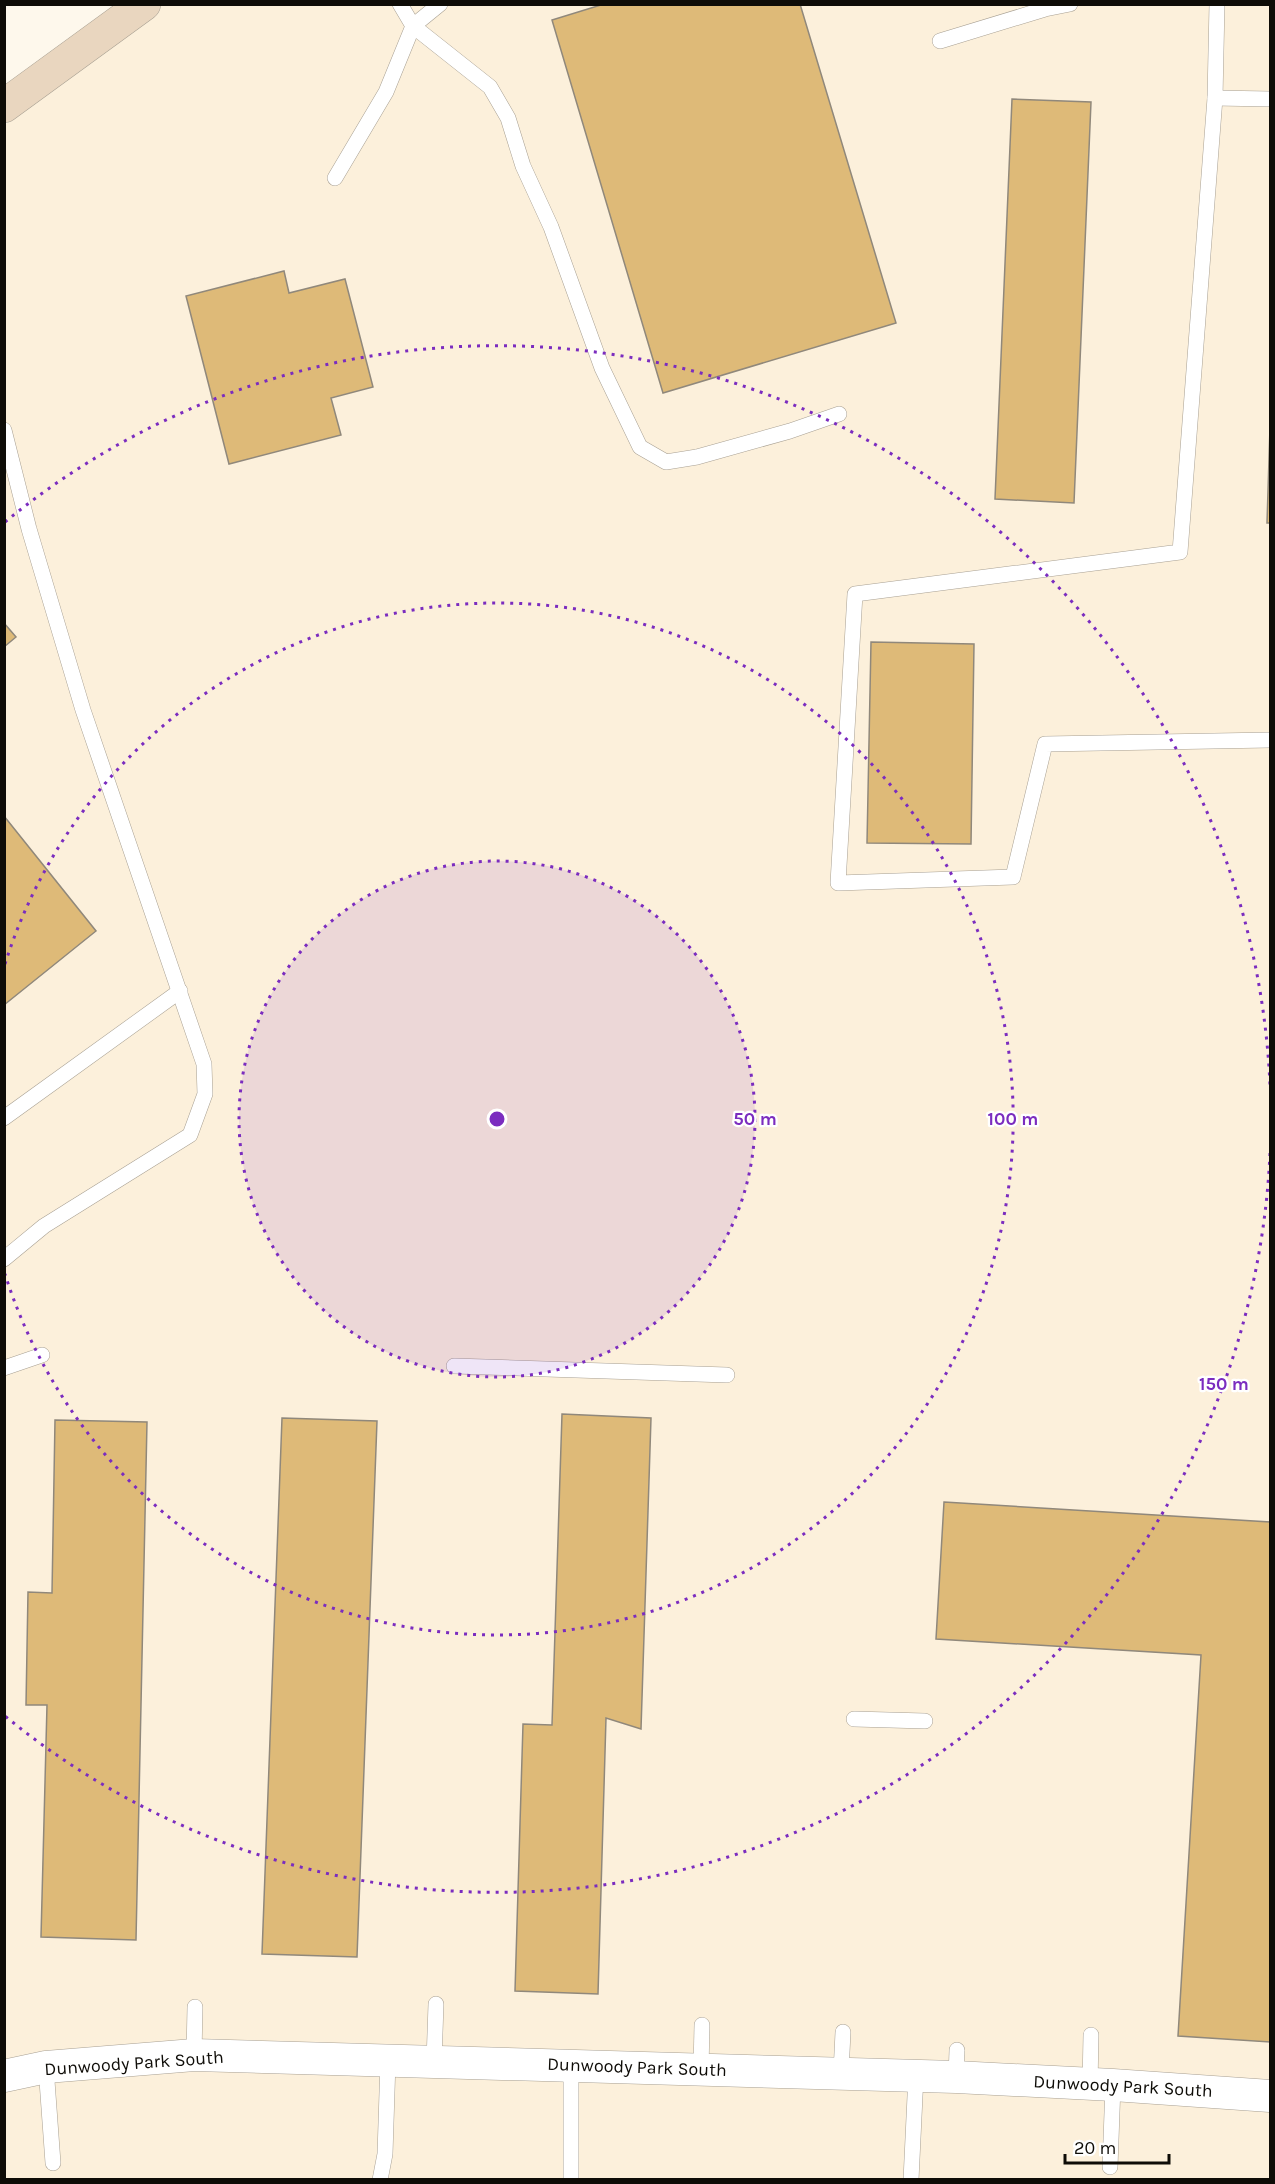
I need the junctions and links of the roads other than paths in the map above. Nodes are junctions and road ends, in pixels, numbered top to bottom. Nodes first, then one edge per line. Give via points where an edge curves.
1 (144, 4) edge
2 (400, 4) edge
3 (440, 4) edge
4 (1070, 4) edge
5 (1217, 4) edge
6 (413, 26) junction
7 (940, 41) dead end
8 (1215, 98) junction
9 (1270, 99) edge
10 (4, 106) edge
11 (335, 178) dead end
12 (839, 414) dead end
13 (4, 430) edge
14 (1270, 741) edge
15 (180, 991) junction
16 (4, 1118) edge
17 (4, 1259) edge
18 (42, 1355) dead end
19 (454, 1366) dead end
20 (4, 1368) edge
21 (727, 1375) dead end
22 (854, 1719) dead end
23 (925, 1721) dead end
24 (436, 2004) dead end
25 (195, 2007) dead end
26 (702, 2025) dead end
27 (843, 2032) dead end
28 (1091, 2035) dead end
29 (194, 2055) junction
30 (388, 2061) junction
31 (434, 2062) junction
32 (571, 2066) junction
33 (46, 2067) junction
34 (701, 2069) junction
35 (841, 2073) junction
36 (916, 2075) junction
37 (4, 2076) edge
38 (1101, 2085) junction
39 (1270, 2096) edge
40 (53, 2163) dead end
41 (1110, 2167) dead end
42 (380, 2180) edge
43 (571, 2180) edge
44 (911, 2180) edge

1 - 10 street
2 - 6 lane
3 - 6 lane
4 - 7 lane
5 - 8 lane
6 - 11 lane via 386,92
6 - 12 lane via 490,87 508,118 602,368 640,447 666,462 686,459
8 - 9 lane
8 - 14 lane via 1180,552 855,594 838,883 1013,877 1045,744
13 - 15 lane via 83,710
15 - 16 lane
15 - 17 lane via 204,1064 205,1094 190,1135 44,1226
18 - 20 lane
19 - 21 lane
22 - 23 lane
24 - 31 lane
25 - 29 lane
26 - 34 lane
27 - 35 lane
28 - 38 lane
29 - 30 street, Dunwoody Park South
29 - 33 street, Dunwoody Park South
30 - 31 street, Dunwoody Park South
30 - 42 lane via 386,2154
31 - 32 street, Dunwoody Park South
32 - 34 street, Dunwoody Park South
32 - 43 lane
33 - 37 street, Dunwoody Park South
33 - 40 lane
34 - 35 street, Dunwoody Park South
35 - 36 street, Dunwoody Park South
36 - 38 street, Dunwoody Park South via 957,2064
36 - 44 lane
38 - 39 street, Dunwoody Park South
38 - 41 lane

